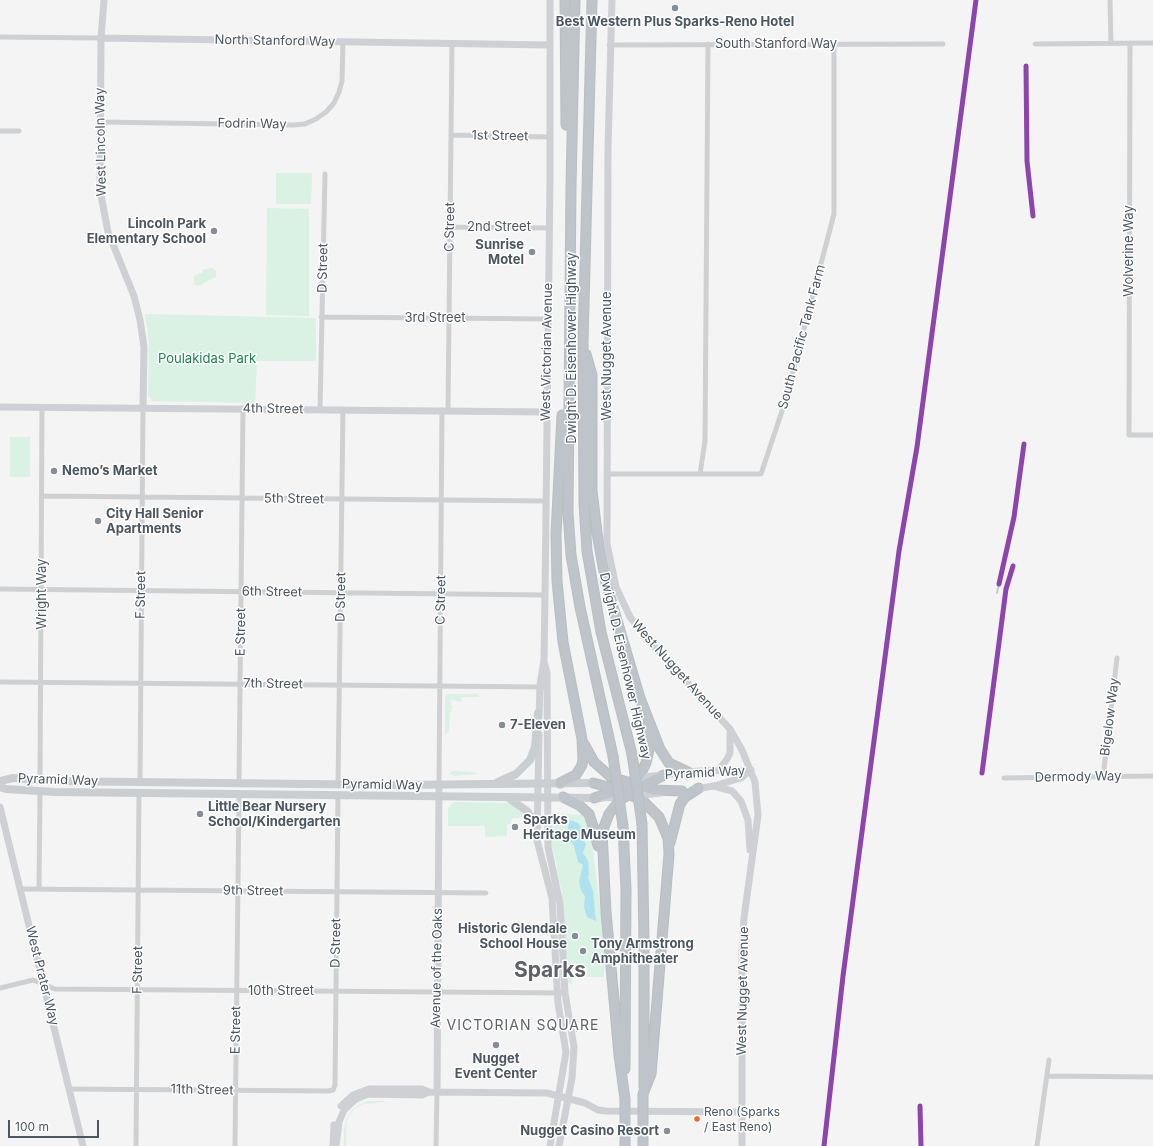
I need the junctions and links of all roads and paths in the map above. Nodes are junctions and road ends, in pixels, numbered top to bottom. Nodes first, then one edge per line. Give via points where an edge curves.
1 (104, 0) edge
2 (550, 0) edge
3 (565, 0) edge
4 (576, 0) edge
5 (592, 0) edge
6 (612, 0) edge
7 (1110, 0) edge
8 (0, 37) edge
9 (101, 38) junction
10 (342, 42) junction
11 (1153, 42) edge
12 (1111, 43) junction
13 (1130, 43) junction
14 (452, 44) junction
15 (708, 44) junction
16 (834, 44) junction
17 (943, 44) dead end
18 (1036, 44) dead end
19 (549, 45) junction
20 (610, 45) junction
21 (100, 122) junction
22 (0, 131) edge
23 (19, 131) dead end
24 (451, 135) junction
25 (548, 136) junction
26 (325, 174) dead end
27 (570, 186) junction
28 (450, 227) junction
29 (549, 228) junction
30 (322, 317) junction
31 (449, 318) junction
32 (548, 319) junction
33 (583, 343) junction
34 (568, 380) junction
35 (0, 407) edge
36 (42, 407) junction
37 (143, 407) junction
38 (243, 408) junction
39 (320, 409) junction
40 (343, 409) junction
41 (445, 410) junction
42 (547, 412) junction
43 (1153, 435) edge
44 (607, 474) junction
45 (700, 474) junction
46 (43, 496) junction
47 (142, 497) junction
48 (242, 498) junction
49 (342, 499) junction
50 (442, 500) junction
51 (546, 501) junction
52 (0, 589) edge
53 (42, 590) junction
54 (141, 591) junction
55 (241, 592) junction
56 (341, 593) junction
57 (441, 594) junction
58 (545, 595) junction
59 (1117, 658) dead end
60 (0, 682) edge
61 (41, 682) junction
62 (140, 683) junction
63 (240, 684) junction
64 (340, 685) junction
65 (440, 686) junction
66 (543, 687) junction
67 (640, 698) junction
68 (538, 713) junction
69 (730, 729) junction
70 (582, 739) junction
71 (719, 770) junction
72 (751, 770) junction
73 (688, 772) junction
74 (664, 775) junction
75 (1153, 776) edge
76 (1103, 777) junction
77 (1004, 778) dead end
78 (40, 780) junction
79 (618, 780) junction
80 (0, 781) edge
81 (140, 782) junction
82 (548, 782) junction
83 (239, 783) junction
84 (538, 783) junction
85 (560, 783) junction
86 (593, 783) junction
87 (338, 784) junction
88 (492, 784) junction
89 (714, 786) junction
90 (0, 787) edge
91 (640, 787) junction
92 (699, 788) junction
93 (629, 790) junction
94 (439, 791) junction
95 (682, 791) junction
96 (40, 792) junction
97 (139, 793) junction
98 (239, 794) junction
99 (338, 795) junction
100 (506, 797) junction
101 (538, 797) junction
102 (548, 797) junction
103 (563, 797) junction
104 (594, 798) joint
105 (0, 807) edge
106 (537, 825) junction
107 (669, 846) junction
108 (751, 866) junction
109 (603, 867) junction
110 (20, 889) junction
111 (39, 889) junction
112 (138, 890) junction
113 (238, 891) junction
114 (337, 892) junction
115 (438, 892) junction
116 (486, 893) dead end
117 (44, 985) junction
118 (0, 988) edge
119 (137, 990) junction
120 (236, 991) junction
121 (336, 991) junction
122 (437, 991) junction
123 (557, 993) junction
124 (566, 993) junction
125 (1049, 1060) dead end
126 (1047, 1076) junction
127 (1153, 1076) edge
128 (70, 1089) junction
129 (136, 1090) junction
130 (235, 1090) junction
131 (333, 1090) joint
132 (429, 1092) junction
133 (437, 1092) junction
134 (644, 1094) junction
135 (559, 1096) junction
136 (568, 1099) junction
137 (625, 1099) junction
138 (742, 1112) junction
139 (83, 1146) edge
140 (136, 1146) edge
141 (235, 1146) edge
142 (333, 1146) edge
143 (336, 1146) edge
144 (436, 1146) edge
145 (550, 1146) edge
146 (559, 1146) edge
147 (625, 1146) edge
148 (643, 1146) edge
149 (742, 1146) edge
150 (1036, 1146) edge

1 - 9 street, West Lincoln Way
2 - 19 street, West Victorian Avenue
3 - 27 highway via 566,150
4 - 27 highway, Dwight D. Eisenhower Highway
5 - 33 highway, Dwight D. Eisenhower Highway
6 - 20 street, West Nugget Avenue
7 - 12 street
8 - 9 street, North Stanford Way
9 - 10 street, North Stanford Way
9 - 21 street, West Lincoln Way
10 - 14 street, North Stanford Way
10 - 21 street, Fodrin Way via 342,80 339,92 326,112 305,124
11 - 13 street
12 - 13 street
12 - 18 street
13 - 43 street, Wolverine Way via 1129,434
14 - 19 street, North Stanford Way
14 - 24 street, C Street
15 - 16 street, South Stanford Way
15 - 20 street, South Stanford Way
15 - 45 street via 705,441
16 - 17 street, South Stanford Way
16 - 45 street, South Pacific Tank Farm via 834,214 784,405 761,474
19 - 25 street, West Victorian Avenue
20 - 44 street, West Nugget Avenue
21 - 37 street, West Lincoln Way via 99,167 102,207 108,232 131,289 140,320 144,347
22 - 23 street
24 - 25 street, 1st Street
24 - 28 street, C Street
25 - 29 street, West Victorian Avenue
26 - 30 street, D Street
27 - 34 highway, Dwight D. Eisenhower Highway
28 - 29 street, 2nd Street
28 - 31 street, C Street
29 - 32 street, West Victorian Avenue
30 - 31 street, 3rd Street
30 - 39 street, D Street
31 - 32 street, 3rd Street
31 - 41 street, C Street
32 - 42 street, West Victorian Avenue
33 - 67 highway via 592,375 592,477 598,540 610,601
33 - 134 highway, Dwight D. Eisenhower Highway, bridge via 584,504 587,551 601,632 632,754 642,824
34 - 70 highway via 560,445 556,566 563,642
34 - 137 highway, Dwight D. Eisenhower Highway, bridge via 568,513 571,555 613,756 623,826 626,890
35 - 36 street, 4th Street
36 - 37 street, 4th Street
36 - 46 street, Wright Way
37 - 38 street, 4th Street
37 - 47 street, F Street
38 - 39 street, 4th Street
38 - 48 street, E Street
39 - 40 street, 4th Street
40 - 41 street, 4th Street
40 - 49 street, D Street
41 - 42 street, 4th Street
41 - 50 street, C Street
42 - 51 street, West Victorian Avenue
44 - 45 street, South Pacific Tank Farm
44 - 69 street, West Nugget Avenue via 607,544 613,576 623,603 642,634
46 - 47 street, 5th Street
46 - 53 street, Wright Way
47 - 48 street, 5th Street
47 - 54 street, F Street
48 - 49 street, 5th Street
48 - 55 street, E Street
49 - 50 street, 5th Street
49 - 56 street, D Street
50 - 51 street, 5th Street
50 - 57 street, C Street
51 - 58 street, West Victorian Avenue
52 - 53 street, 6th Street
53 - 54 street, 6th Street
53 - 61 street, Wright Way
54 - 55 street, 6th Street
54 - 62 street, F Street
55 - 56 street, 6th Street
55 - 63 street, E Street
56 - 57 street, 6th Street
56 - 64 street, D Street
57 - 58 street, 6th Street
57 - 65 street, C Street
58 - 66 street, West Victorian Avenue via 544,660 547,673
59 - 76 street, Bigelow Way
60 - 61 street, 7th Street
61 - 62 street, 7th Street
61 - 78 street, Wright Way
62 - 63 street, 7th Street
62 - 81 street, F Street
63 - 64 street, 7th Street
63 - 83 street, E Street
64 - 65 street, 7th Street
64 - 87 street, D Street
65 - 66 street, 7th Street
65 - 94 street, C Street
66 - 68 street, West Victorian Avenue
66 - 82 street, West Victorian Avenue
67 - 73 highway via 662,755 674,767
67 - 93 highway via 650,746 646,763
68 - 84 street, West Victorian Avenue
68 - 88 main road via 535,747 530,760 516,774
69 - 71 street via 730,753
69 - 72 street, West Nugget Avenue
70 - 79 highway via 594,762
70 - 85 highway via 583,759 580,769 572,778
71 - 72 street, Pyramid Way
71 - 73 street, Pyramid Way
72 - 89 street, Pyramid Way via 741,778
72 - 108 street, West Nugget Avenue via 758,800 758,815
73 - 74 street, Pyramid Way
74 - 91 highway
74 - 93 street, Pyramid Way
75 - 76 street, Dermody Way
76 - 77 street, Dermody Way
78 - 80 main road, Pyramid Way via 13,778
78 - 81 main road, Pyramid Way
79 - 86 street, Pyramid Way
79 - 93 highway
81 - 83 main road, Pyramid Way
82 - 84 main road, Pyramid Way
82 - 85 main road, Pyramid Way
82 - 102 street, West Victorian Avenue
83 - 87 main road, Pyramid Way
84 - 88 main road, Pyramid Way
84 - 101 street, West Victorian Avenue
85 - 86 main road, Pyramid Way
86 - 93 highway
87 - 94 main road, Pyramid Way
88 - 94 main road, Pyramid Way
89 - 92 street, Pyramid Way
89 - 108 street via 735,793 745,810 750,831
90 - 96 main road, Pyramid Way
91 - 93 highway
91 - 95 highway via 662,792
92 - 95 street, Pyramid Way
92 - 107 highway via 685,797 680,804
93 - 95 street, Pyramid Way
93 - 104 highway
93 - 107 highway via 659,817 666,830
93 - 109 highway via 612,809 605,822 601,837
94 - 99 main road, Pyramid Way
94 - 100 main road, Pyramid Way
94 - 115 street, Avenue of the Oaks
96 - 97 main road, Pyramid Way
96 - 111 street
97 - 98 main road, Pyramid Way
97 - 112 street, F Street
98 - 99 main road, Pyramid Way
98 - 113 street, E Street
99 - 114 street, D Street
100 - 101 main road, Pyramid Way
100 - 106 main road via 528,811
101 - 102 main road, Pyramid Way
101 - 106 street, West Victorian Avenue
102 - 103 main road, Pyramid Way
102 - 124 street, West Victorian Avenue via 548,847 560,904
103 - 104 main road, Pyramid Way
103 - 109 highway via 579,805 589,814
105 - 110 street, West Prater Way
106 - 123 street, West Victorian Avenue via 538,847 548,878 552,905
107 - 134 highway via 651,1074
108 - 138 street, West Nugget Avenue via 742,931
109 - 137 highway
110 - 111 street, 9th Street
110 - 117 street, West Prater Way
111 - 112 street, 9th Street
112 - 113 street, 9th Street
112 - 119 street, F Street
113 - 114 street, 9th Street
113 - 120 street, E Street
114 - 115 street, 9th Street
114 - 121 street, D Street
115 - 116 street, 9th Street
115 - 122 street, Avenue of the Oaks
117 - 118 street, 10th Street via 33,980
117 - 119 street, 10th Street via 55,989
117 - 128 street, West Prater Way
119 - 120 street, 10th Street
119 - 129 street, F Street
120 - 121 street, 10th Street
120 - 130 street, E Street
121 - 122 street, 10th Street
121 - 131 street, D Street
122 - 123 street, 10th Street
122 - 133 street, Avenue of the Oaks
123 - 124 street, 10th Street
123 - 135 street, West Victorian Avenue via 566,1052
124 - 136 street, West Victorian Avenue via 574,1047 574,1065
125 - 126 street
126 - 127 street
126 - 150 street
128 - 129 street, 11th Street
128 - 139 street, West Prater Way
129 - 130 street, 11th Street
129 - 140 street, F Street
130 - 131 street, 11th Street
130 - 141 street, E Street
132 - 133 street
132 - 142 street via 422,1089 374,1089 353,1095 337,1114 333,1127
132 - 143 street via 422,1095 368,1094 356,1099 348,1105 341,1116
133 - 135 street via 540,1093
133 - 144 street, Avenue of the Oaks
134 - 148 highway, Dwight D. Eisenhower Highway, bridge
135 - 136 street
135 - 145 street, West Victorian Avenue
136 - 138 street via 591,1104 598,1110 606,1111
136 - 146 street, West Victorian Avenue
137 - 147 highway, Dwight D. Eisenhower Highway, bridge
138 - 149 street, West Nugget Avenue

